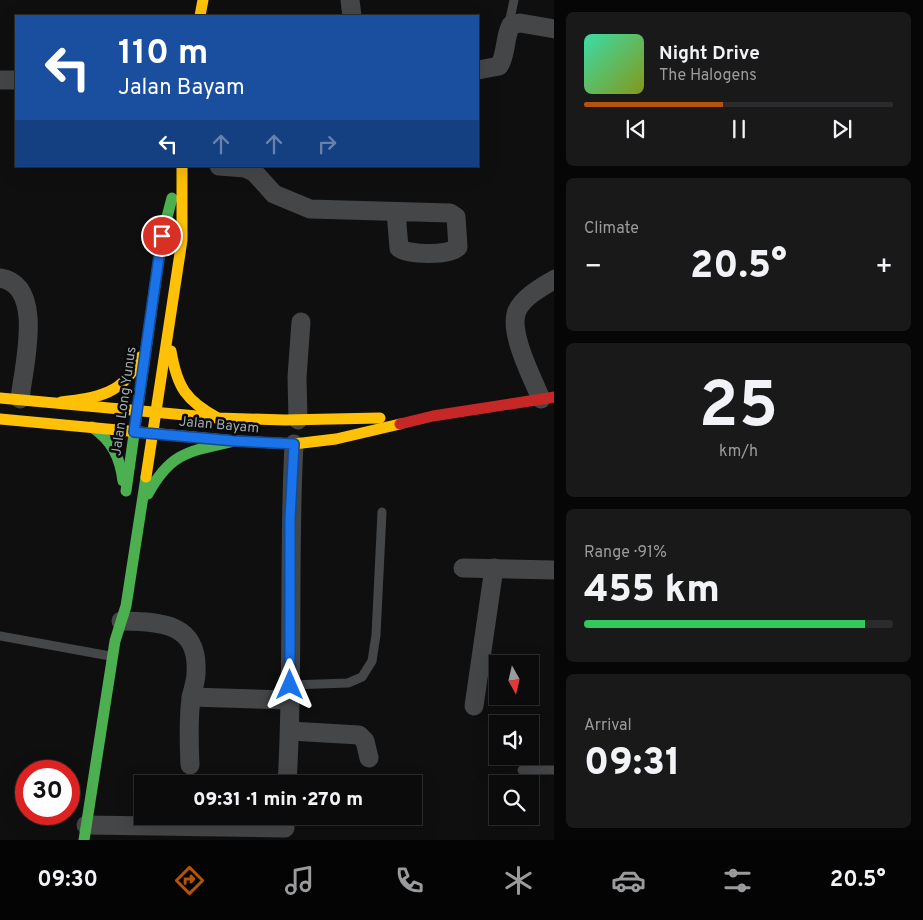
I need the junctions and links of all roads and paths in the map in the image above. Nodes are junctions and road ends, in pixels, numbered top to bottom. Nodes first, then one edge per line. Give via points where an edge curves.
1 (203, 0) edge
2 (350, 0) edge
3 (514, 0) edge
4 (200, 15) edge
5 (352, 15) edge
6 (511, 25) junction
7 (554, 29) edge
8 (479, 70) edge
9 (0, 80) edge
10 (15, 80) edge
11 (181, 167) edge
12 (181, 167) edge
13 (232, 167) edge
14 (396, 212) dead end
15 (0, 278) edge
16 (554, 279) edge
17 (300, 322) dead end
18 (148, 328) junction
19 (168, 330) junction
20 (0, 398) edge
21 (548, 398) edge
22 (20, 399) junction
23 (62, 402) junction
24 (137, 410) junction
25 (156, 412) junction
26 (433, 416) junction
27 (218, 418) junction
28 (0, 420) edge
29 (298, 420) junction
30 (92, 427) junction
31 (134, 432) junction
32 (153, 433) junction
33 (235, 441) junction
34 (294, 444) junction
35 (143, 503) junction
36 (382, 512) dead end
37 (463, 568) dead end
38 (494, 568) junction
39 (554, 570) edge
40 (116, 618) junction
41 (0, 636) edge
42 (113, 656) junction
43 (290, 693) junction
44 (191, 697) junction
45 (474, 706) dead end
46 (290, 731) junction
47 (369, 758) dead end
48 (190, 765) dead end
49 (522, 770) dead end
50 (554, 770) edge
51 (288, 775) edge
52 (284, 828) edge
53 (85, 832) edge

1 - 4 main road
2 - 5 street
3 - 6 lane
6 - 7 street via 520,23
6 - 8 street via 502,61 498,66
9 - 10 street
11 - 18 main road, Jalan Long Yunus via 162,236
12 - 19 main road, Jalan Long Yunus via 182,240
13 - 14 street via 254,172 274,194 310,209
15 - 22 street via 20,289 28,303
16 - 21 street via 525,300 516,311 514,325
17 - 29 street
18 - 23 main road via 139,361 120,388 104,396
18 - 24 main road, Jalan Long Yunus
19 - 25 main road, Jalan Long Yunus
19 - 27 main road via 179,388 200,409
20 - 22 main road, Jalan Bayam
21 - 26 main road, Jalan Bayam
22 - 23 main road, Jalan Bayam
23 - 24 main road, Jalan Bayam
24 - 25 main road, Jalan Bayam
24 - 31 main road, Jalan Long Yunus
25 - 27 main road, Jalan Bayam
25 - 32 main road, Jalan Long Yunus
26 - 29 main road, Jalan Bayam
26 - 34 main road, Jalan Bayam via 336,439
27 - 29 main road, Jalan Bayam
28 - 30 main road, Jalan Bayam
30 - 31 main road, Jalan Bayam
30 - 31 main road, Jalan Long Yunus via 104,434 117,452 124,502
31 - 32 main road, Jalan Bayam
32 - 33 main road, Jalan Bayam
32 - 35 main road, Jalan Long Yunus
33 - 34 main road, Jalan Bayam
33 - 35 main road via 191,452 165,465
34 - 43 street via 290,519
35 - 40 main road, Jalan Long Yunus via 126,606
36 - 43 lane via 372,660 362,677 348,683
37 - 38 street
38 - 39 street
38 - 45 street
40 - 42 main road, Jalan Long Yunus
40 - 44 street via 164,623 178,629 190,641 195,653 196,673
41 - 42 lane
42 - 53 main road, Jalan Long Yunus
43 - 44 street
43 - 46 street
44 - 48 street
46 - 47 street via 359,735
46 - 51 street
49 - 50 lane
52 - 53 street

